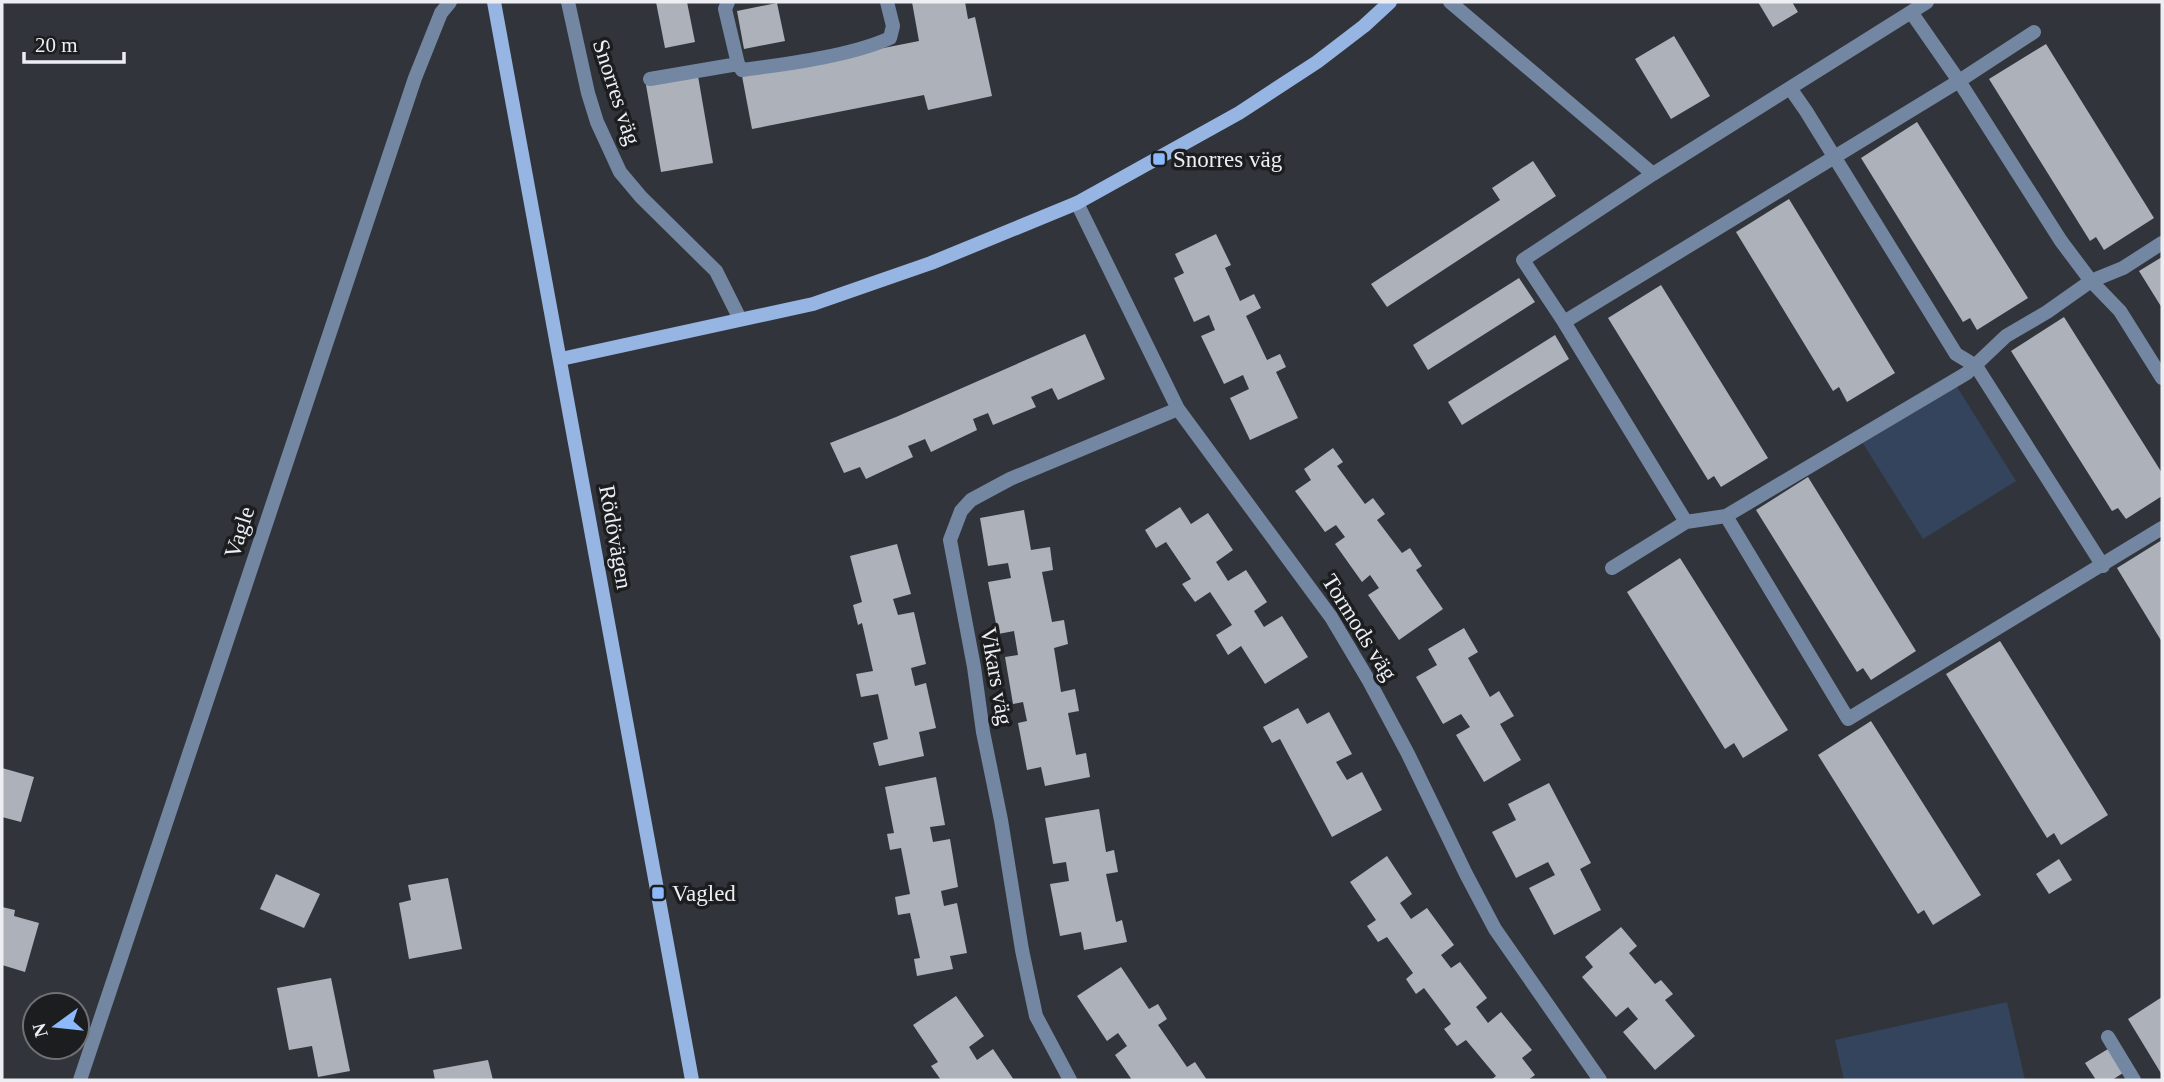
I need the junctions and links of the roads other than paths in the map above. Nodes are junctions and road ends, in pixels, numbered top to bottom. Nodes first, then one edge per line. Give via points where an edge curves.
1 (450, 2) edge
2 (494, 2) edge
3 (568, 2) edge
4 (728, 2) edge
5 (887, 2) edge
6 (1390, 2) edge
7 (1450, 2) edge
8 (1927, 2) edge
9 (1910, 12) junction
10 (2035, 32) dead end
11 (738, 64) junction
12 (650, 79) dead end
13 (1959, 81) junction
14 (1790, 88) junction
15 (1833, 157) junction
16 (1653, 174) junction
17 (1077, 202) junction
18 (2162, 243) edge
19 (2091, 281) junction
20 (740, 320) junction
21 (1564, 322) junction
22 (561, 359) junction
23 (1976, 366) junction
24 (2162, 378) edge
25 (1178, 409) junction
26 (1726, 516) junction
27 (1686, 522) junction
28 (2162, 528) edge
29 (2104, 566) junction
30 (1612, 569) dead end
31 (2108, 1037) dead end
32 (80, 1080) edge
33 (692, 1080) edge
34 (1070, 1080) edge
35 (1600, 1080) edge
36 (2134, 1080) edge

1 - 32 street, Vagle via 441,13 415,78
2 - 22 main road, Rödövägen
3 - 20 street, Snorres väg via 591,103 620,172 640,198 716,271
4 - 11 street via 725,9
5 - 11 street via 893,26 890,37 870,47 742,70
6 - 17 main road via 1317,62 1238,113
7 - 16 street
8 - 9 street
9 - 13 street
9 - 14 street
10 - 13 street
11 - 12 street
13 - 15 street
13 - 19 street
14 - 15 street
14 - 16 street
15 - 21 street
15 - 23 street via 1956,354
16 - 21 street via 1523,260
17 - 20 main road via 931,263 813,304
17 - 25 street, Tormods väg
18 - 19 street via 2123,268
19 - 23 street via 2006,336
19 - 24 street via 2120,311
20 - 22 main road
21 - 27 street
22 - 33 main road, Rödövägen
23 - 26 street
23 - 29 street
25 - 34 street, Vikars väg via 971,500 961,511 950,540 1021,950 1036,1016
25 - 35 street, Tormods väg via 1331,617 1409,754 1495,929
26 - 27 street
26 - 29 street via 1848,719
27 - 30 street
28 - 29 street
31 - 36 street

